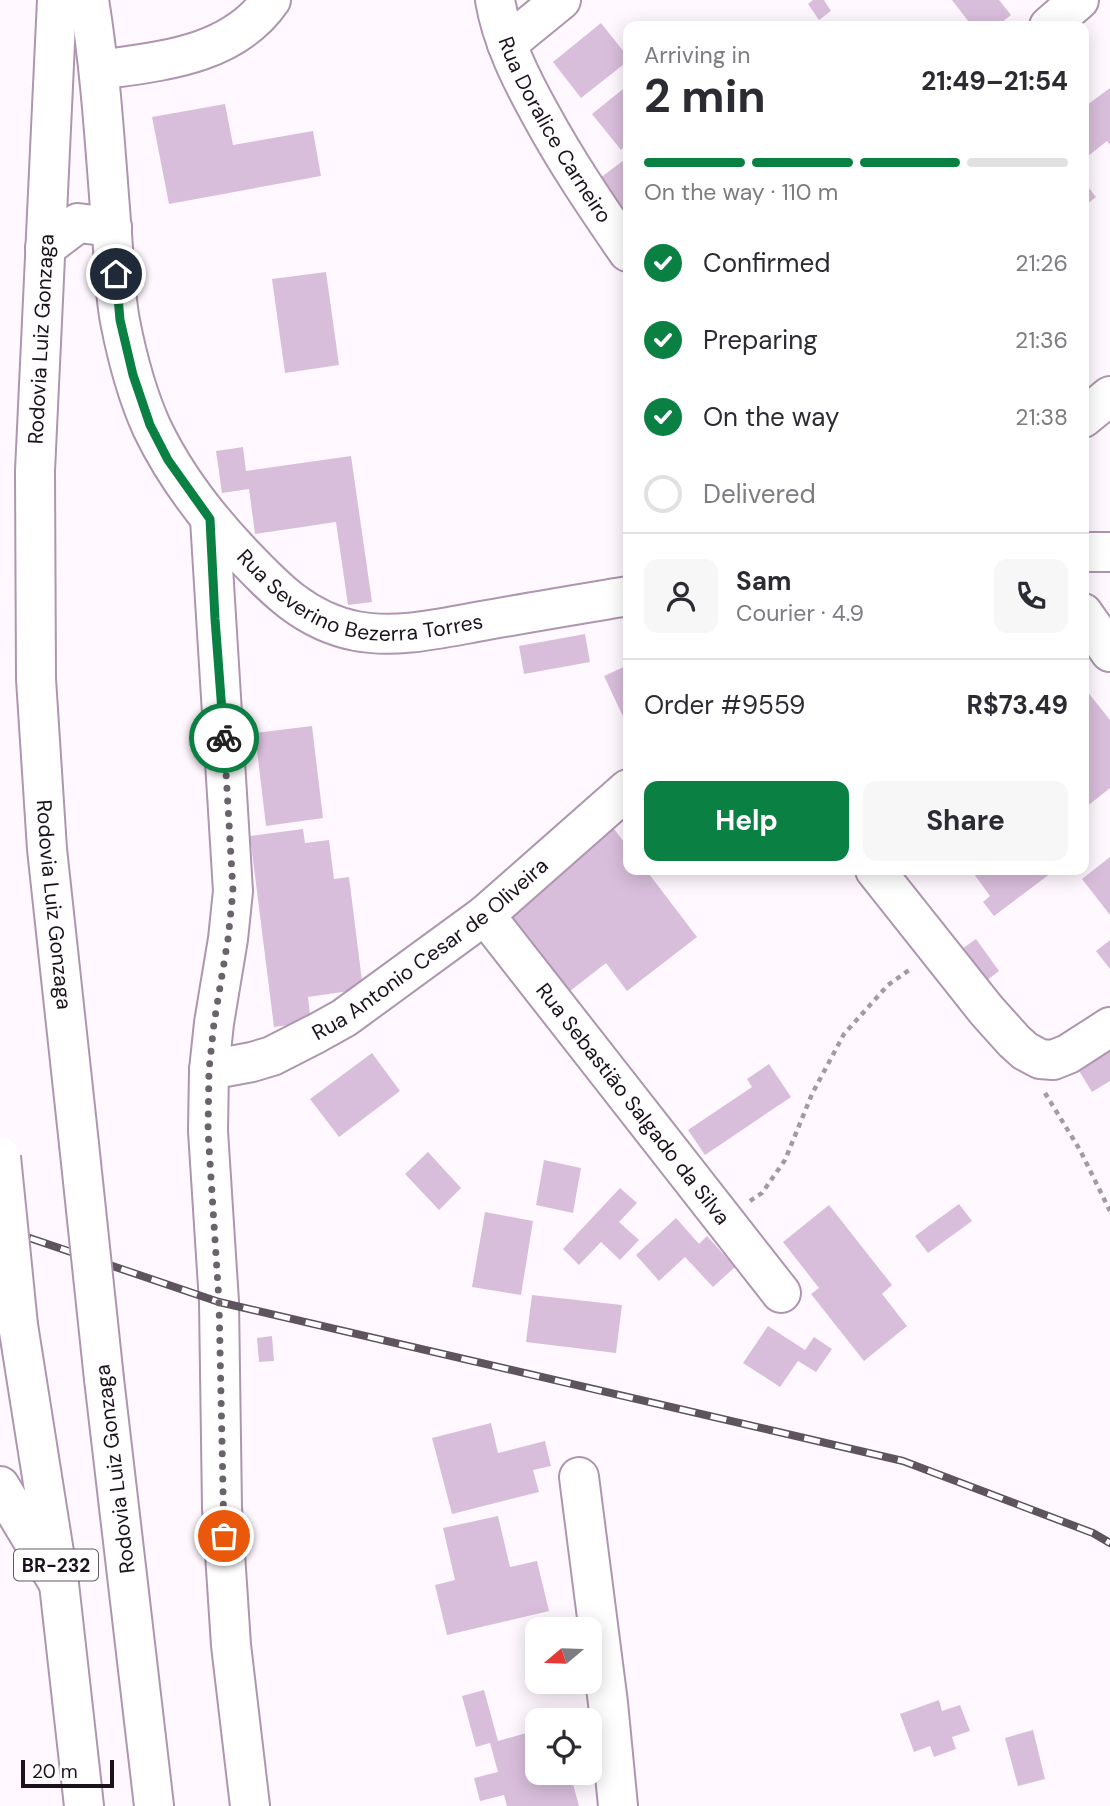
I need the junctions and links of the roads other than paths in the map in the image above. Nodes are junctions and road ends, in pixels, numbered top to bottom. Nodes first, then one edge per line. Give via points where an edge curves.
1 (57, 0) edge
2 (89, 0) edge
3 (271, 0) edge
4 (495, 0) edge
5 (561, 0) edge
6 (1079, 0) edge
7 (1055, 21) edge
8 (506, 44) junction
9 (99, 70) junction
10 (112, 227) junction
11 (623, 245) edge
12 (45, 248) junction
13 (1110, 396) edge
14 (1089, 413) edge
15 (210, 519) junction
16 (1089, 552) edge
17 (1110, 552) edge
18 (623, 597) edge
19 (1089, 622) edge
20 (1110, 652) edge
21 (623, 793) edge
22 (879, 875) edge
23 (485, 915) junction
24 (1110, 1027) edge
25 (209, 1070) junction
26 (0, 1155) edge
27 (781, 1293) dead end
28 (579, 1477) dead end
29 (0, 1486) edge
30 (59, 1584) junction
31 (84, 1806) edge
32 (155, 1806) edge
33 (250, 1806) edge
34 (618, 1806) edge

1 - 12 main road, Rodovia Luiz Gonzaga / BR-232
2 - 9 main road, Rua Severino Bezerra Torres
3 - 9 main road via 256,20 217,44 192,54
4 - 8 main road, Rua Doralice Carneiro
5 - 8 main road
6 - 7 main road
8 - 11 main road, Rua Doralice Carneiro via 567,162
9 - 10 main road, Rua Severino Bezerra Torres
10 - 12 main road via 78,223
10 - 15 main road, Rua Severino Bezerra Torres via 120,320 133,375 168,460
12 - 32 main road, Rodovia Luiz Gonzaga / BR-232, bridge via 35,471 36,678 47,849
13 - 14 main road
15 - 18 main road, Rua Severino Bezerra Torres via 292,602 307,613 356,631 425,630
15 - 25 main road via 233,891
16 - 17 main road
19 - 20 main road
21 - 23 main road, Rua Antonio Cesar de Oliveira
22 - 24 main road via 1014,1041 1035,1057 1060,1058
23 - 25 main road, Rua Antonio Cesar de Oliveira via 317,1033 272,1056
23 - 27 main road, Rua Sebastião Salgado da Silva
25 - 33 main road via 222,1508 231,1645
26 - 30 main road, BR-232, bridge via 18,1325
28 - 34 main road
29 - 30 main road
30 - 31 main road, BR-232

